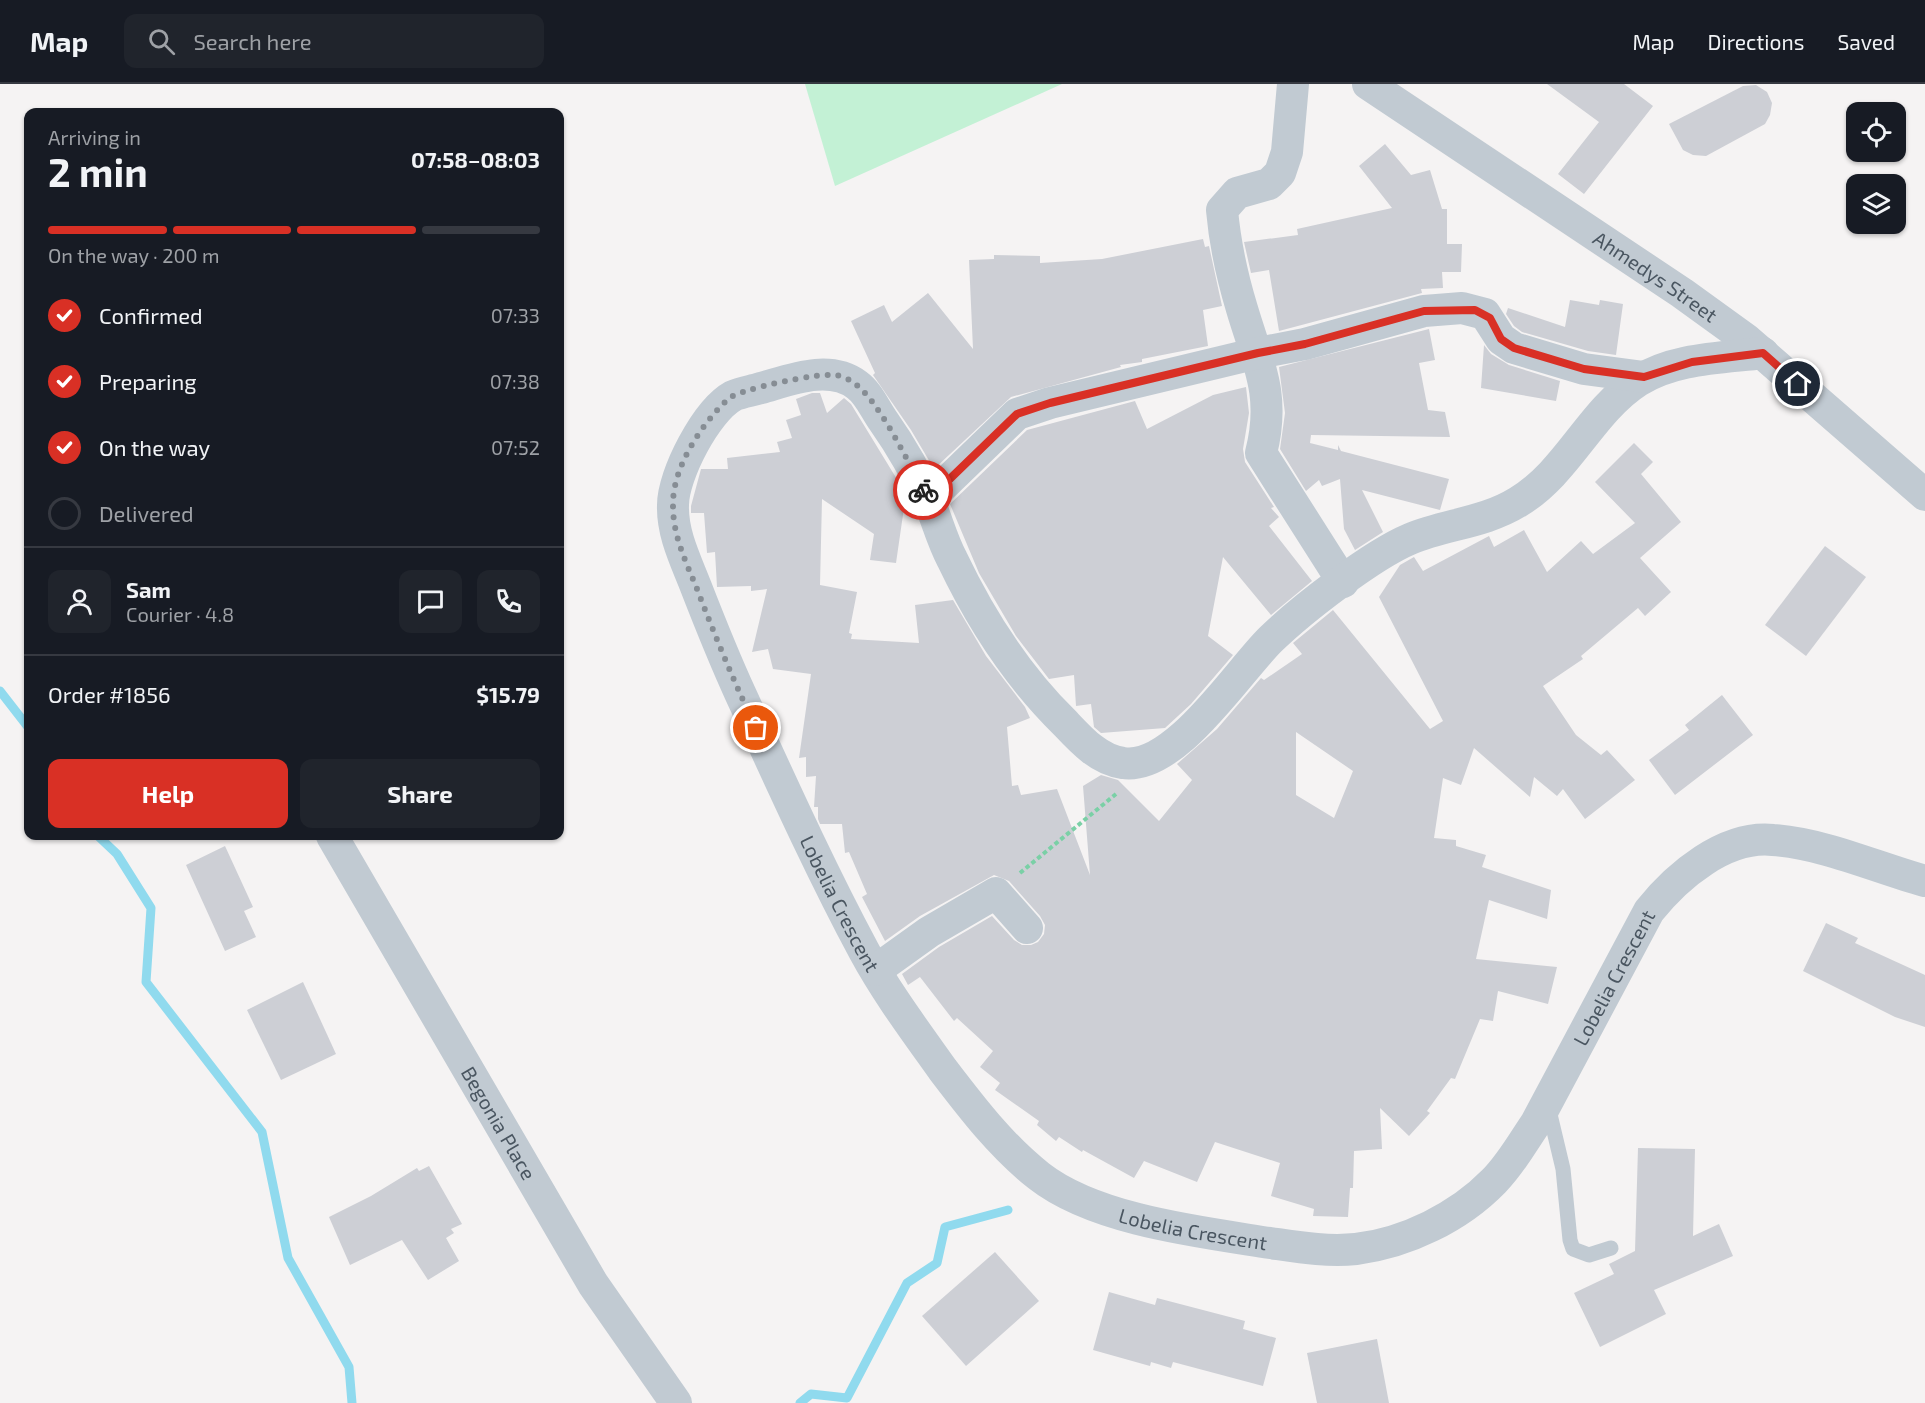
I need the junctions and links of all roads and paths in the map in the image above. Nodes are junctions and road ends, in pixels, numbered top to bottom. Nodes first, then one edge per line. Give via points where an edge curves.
1 (1293, 84) edge
2 (1368, 84) edge
3 (1258, 353) junction
4 (1763, 353) junction
5 (1644, 377) junction
6 (1925, 495) edge
7 (928, 500) junction
8 (1343, 582) junction
9 (1132, 764) junction
10 (334, 840) edge
11 (1925, 881) edge
12 (996, 892) junction
13 (1027, 928) dead end
14 (876, 970) junction
15 (1547, 1102) junction
16 (1611, 1248) dead end
17 (676, 1403) edge

1 - 3 street via 1287,152 1280,173 1269,184 1237,193 1222,210 1226,250 1242,312
2 - 4 street, Ahmedys Street via 1683,293
3 - 5 street via 1424,311 1462,308 1485,314 1501,339 1514,348 1584,369
3 - 7 street via 1017,414
3 - 8 street via 1268,410 1261,453
4 - 5 street via 1692,362
4 - 6 street, Ahmedys Street
5 - 8 street via 1623,393 1544,484 1522,500 1495,515 1398,544
7 - 9 street, Lobelia Crescent via 949,554 1013,665 1043,702 1097,753 1109,760
7 - 14 street, Lobelia Crescent via 864,389 835,375 804,376 730,397 699,435 679,471 672,505 676,537 715,640 823,870
8 - 9 street via 1276,633 1214,709 1196,725 1140,764
9 - 12 path via 1117,792
10 - 17 street, Begonia Place via 593,1284
11 - 15 street, Lobelia Crescent via 1831,851 1771,839 1713,854 1668,888 1649,911
12 - 13 street
12 - 14 street
14 - 15 street, Lobelia Crescent via 971,1108 1032,1170 1054,1187 1101,1208 1188,1230 1309,1248 1353,1250 1396,1240 1444,1220 1494,1181
15 - 16 lane via 1563,1169 1573,1249 1589,1255

